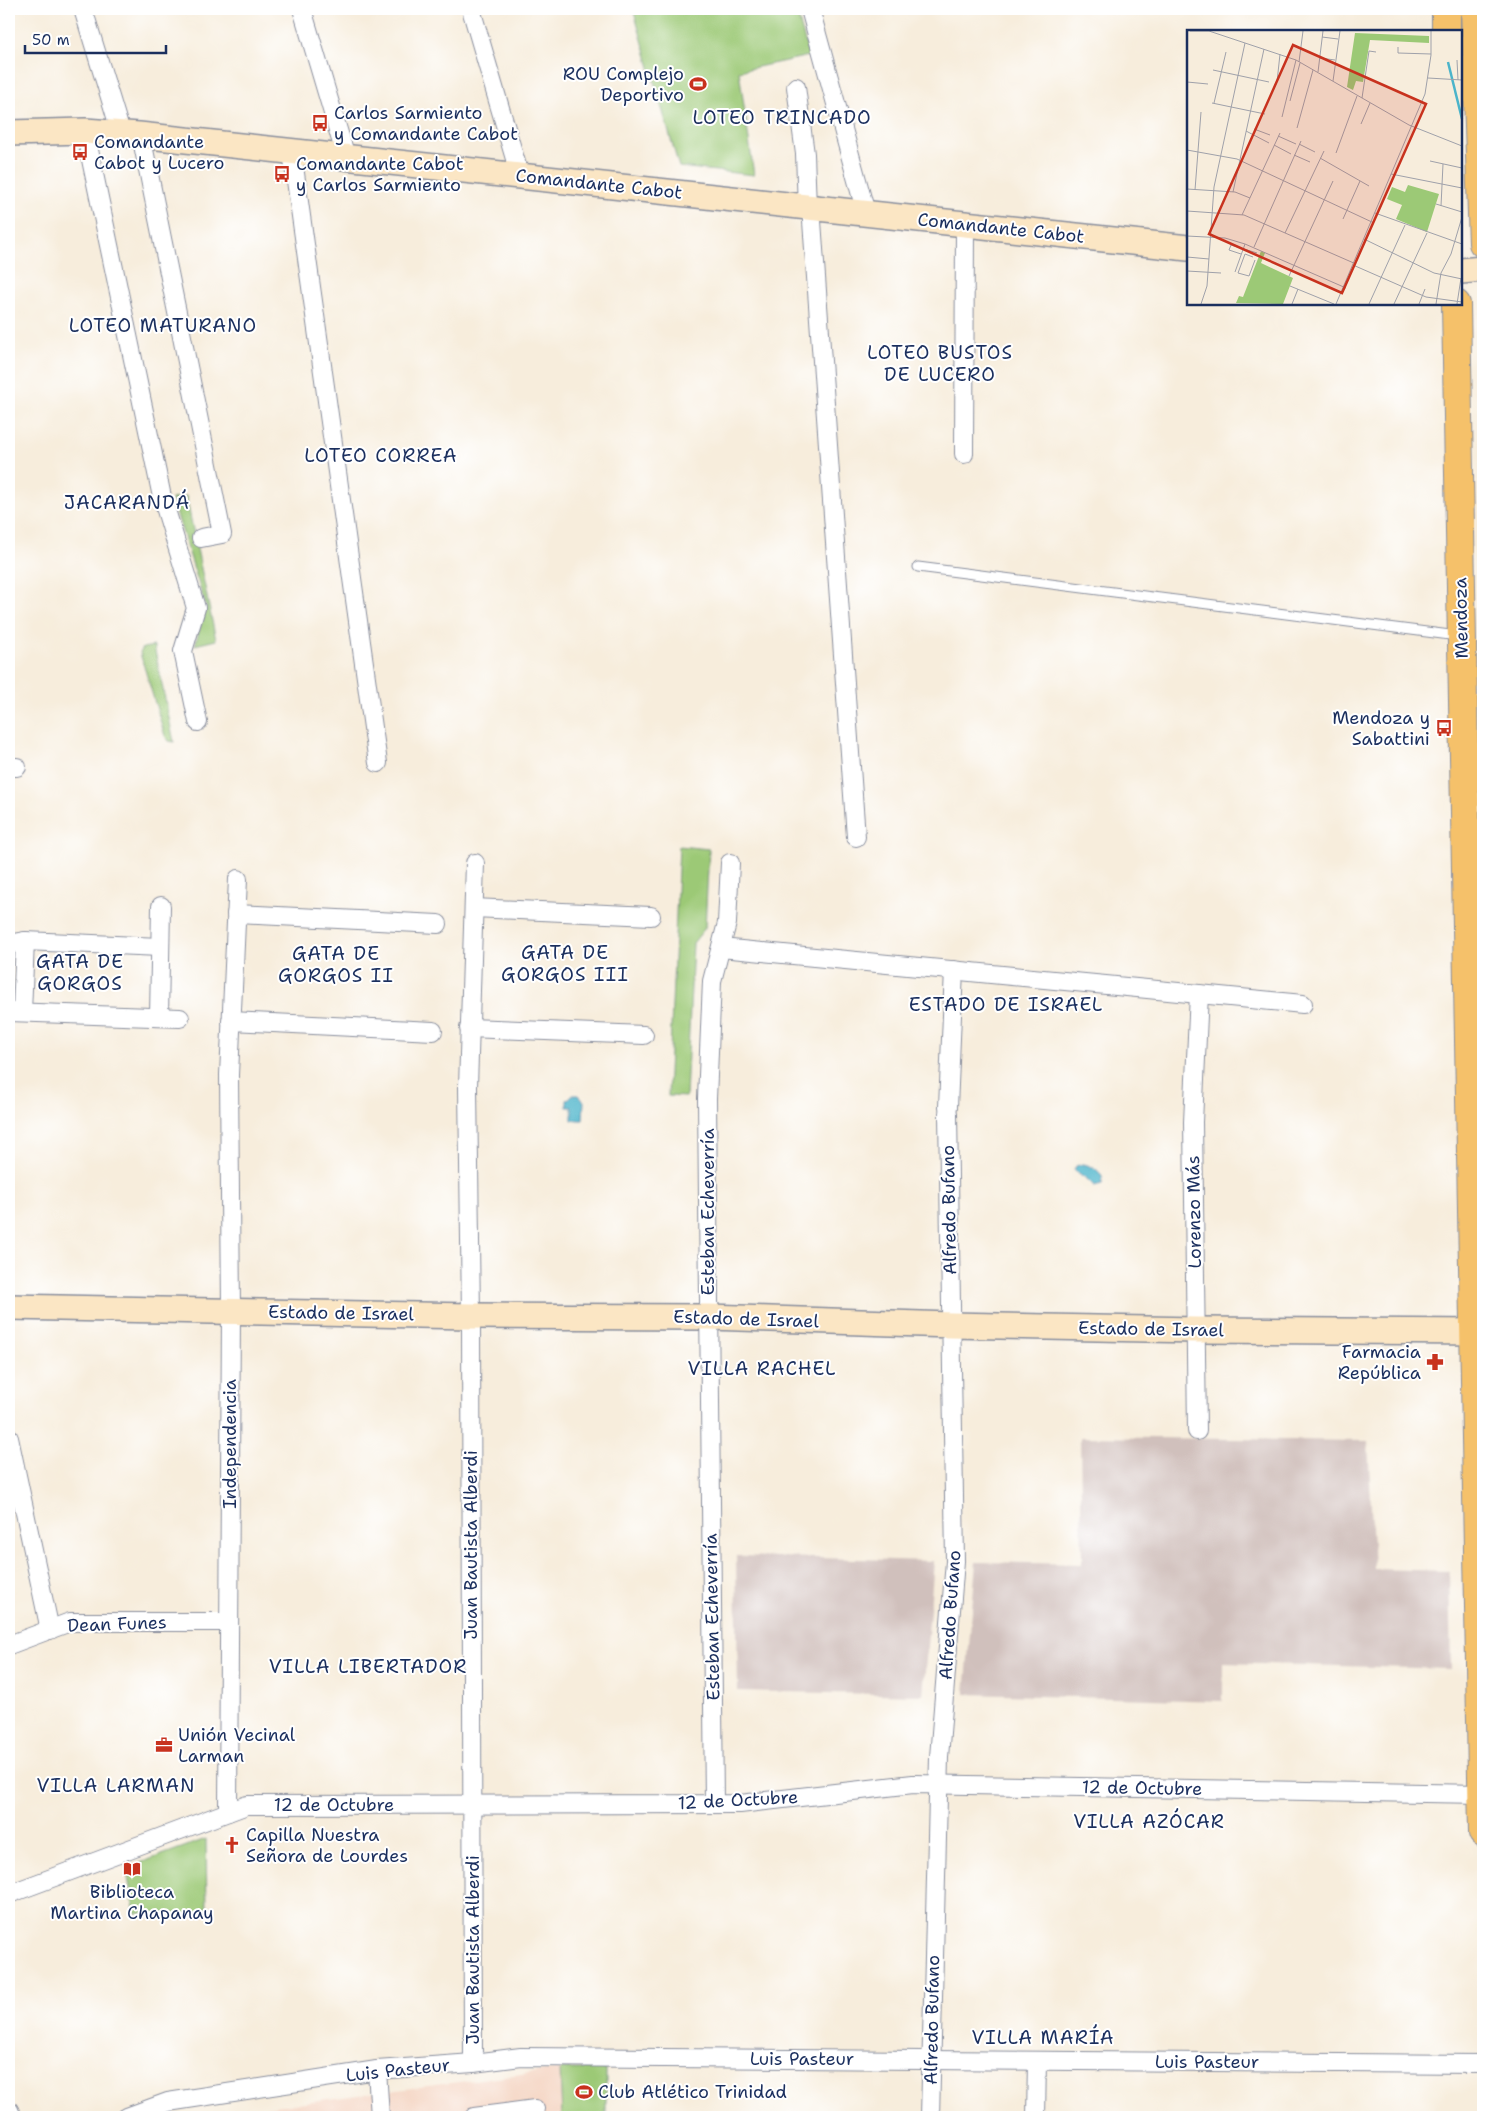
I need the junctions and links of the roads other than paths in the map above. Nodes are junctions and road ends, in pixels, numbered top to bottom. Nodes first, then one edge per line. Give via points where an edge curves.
1 (83, 9) edge
2 (302, 9) edge
3 (471, 9) edge
4 (810, 9) edge
5 (1446, 9) edge
6 (1475, 9) edge
7 (1446, 30) edge
8 (796, 86) dead end
9 (85, 131) junction
10 (9, 133) edge
11 (131, 134) junction
12 (292, 152) junction
13 (346, 158) junction
14 (520, 176) junction
15 (809, 207) junction
16 (866, 213) junction
17 (965, 224) junction
18 (1483, 242) edge
19 (1187, 248) edge
20 (1483, 269) edge
21 (1462, 271) edge
22 (1456, 305) edge
23 (964, 454) dead end
24 (201, 538) dead end
25 (918, 567) dead end
26 (1461, 636) junction
27 (198, 722) dead end
28 (378, 763) dead end
29 (1474, 803) edge
30 (856, 837) dead end
31 (475, 863) dead end
32 (730, 863) dead end
33 (238, 878) dead end
34 (161, 906) dead end
35 (474, 908) junction
36 (236, 914) junction
37 (651, 916) dead end
38 (438, 924) dead end
39 (17, 942) edge
40 (160, 947) junction
41 (721, 948) junction
42 (954, 970) junction
43 (1199, 994) junction
44 (1303, 1004) dead end
45 (15, 1012) edge
46 (159, 1017) junction
47 (180, 1018) dead end
48 (231, 1021) junction
49 (469, 1028) junction
50 (433, 1030) dead end
51 (644, 1035) dead end
52 (1478, 1232) edge
53 (9, 1307) edge
54 (231, 1311) junction
55 (470, 1316) junction
56 (709, 1317) junction
57 (951, 1325) junction
58 (1196, 1330) junction
59 (1478, 1332) edge
60 (1197, 1431) dead end
61 (9, 1438) edge
62 (1480, 1523) edge
63 (229, 1622) junction
64 (50, 1630) junction
65 (9, 1645) edge
66 (938, 1785) junction
67 (1483, 1794) edge
68 (714, 1804) junction
69 (472, 1805) junction
70 (228, 1812) junction
71 (1483, 1822) edge
72 (1483, 1833) edge
73 (9, 1894) edge
74 (931, 2060) junction
75 (1036, 2060) junction
76 (473, 2063) junction
77 (1483, 2064) edge
78 (377, 2070) junction
79 (9, 2110) edge
80 (534, 2110) dead end
81 (12, 2117) edge
82 (127, 2117) edge
83 (380, 2117) edge
84 (474, 2117) edge
85 (930, 2117) edge
86 (1036, 2117) edge

1 - 11 street
2 - 13 street
3 - 14 street
4 - 16 street
5 - 7 main road
6 - 18 main road
8 - 15 street
9 - 10 street, Comandante Cabot
9 - 11 street, Comandante Cabot
9 - 27 street via 162,497 196,608 183,651
11 - 12 street, Comandante Cabot
11 - 24 street via 222,534
12 - 13 street, Comandante Cabot
12 - 28 street
13 - 14 street, Comandante Cabot
14 - 15 street, Comandante Cabot
15 - 16 street, Comandante Cabot
15 - 30 street
16 - 17 street, Comandante Cabot
17 - 19 street, Comandante Cabot
17 - 23 street
20 - 21 street
22 - 26 main road, Mendoza
25 - 26 lane
26 - 29 main road, Mendoza
29 - 52 main road, Mendoza
31 - 35 street, Juan Bautista Alberdi
32 - 41 street, Esteban Echeverría via 727,923
33 - 36 street, Independencia
34 - 40 street
35 - 37 street
35 - 49 street, Juan Bautista Alberdi
36 - 38 street
36 - 48 street, Independencia
39 - 40 street
39 - 45 street
40 - 46 street
41 - 42 street
41 - 56 street, Esteban Echeverría via 712,981 707,1099
42 - 43 street
42 - 57 street, Alfredo Bufano via 948,1110
43 - 44 street
43 - 58 street, Lorenzo Más via 1193,1122
45 - 46 street
46 - 47 street
48 - 50 street
48 - 54 street, Independencia
49 - 51 street
49 - 55 street, Juan Bautista Alberdi
52 - 59 main road, Mendoza
53 - 54 street, Estado de Israel
54 - 55 street, Estado de Israel
54 - 63 street, Independencia
55 - 56 street, Estado de Israel
55 - 69 street, Juan Bautista Alberdi
56 - 57 street, Estado de Israel
56 - 68 street, Esteban Echeverría
57 - 58 street, Estado de Israel
57 - 66 street, Alfredo Bufano via 955,1561
58 - 59 street, Estado de Israel
58 - 60 street, Lorenzo Más
59 - 62 main road, Mendoza
61 - 64 street
62 - 67 main road, Mendoza
63 - 64 street, Dean Funes via 70,1622
63 - 70 street, Independencia
64 - 65 street, Dean Funes
66 - 67 street, 12 de Octubre
66 - 68 street, 12 de Octubre via 913,1784 740,1804
66 - 74 street, Alfredo Bufano
67 - 71 main road, Mendoza
68 - 69 street, 12 de Octubre
69 - 70 street, 12 de Octubre via 247,1805
69 - 76 street, Juan Bautista Alberdi
70 - 73 street, 12 de Octubre
71 - 72 main road, Mendoza
74 - 75 street, Luis Pasteur
74 - 76 street, Luis Pasteur via 521,2056
74 - 85 street, Alfredo Bufano
75 - 77 street, Luis Pasteur
75 - 86 street
76 - 78 street, Luis Pasteur
78 - 82 street, Luis Pasteur via 168,2102
78 - 83 street
79 - 81 street
80 - 84 street

